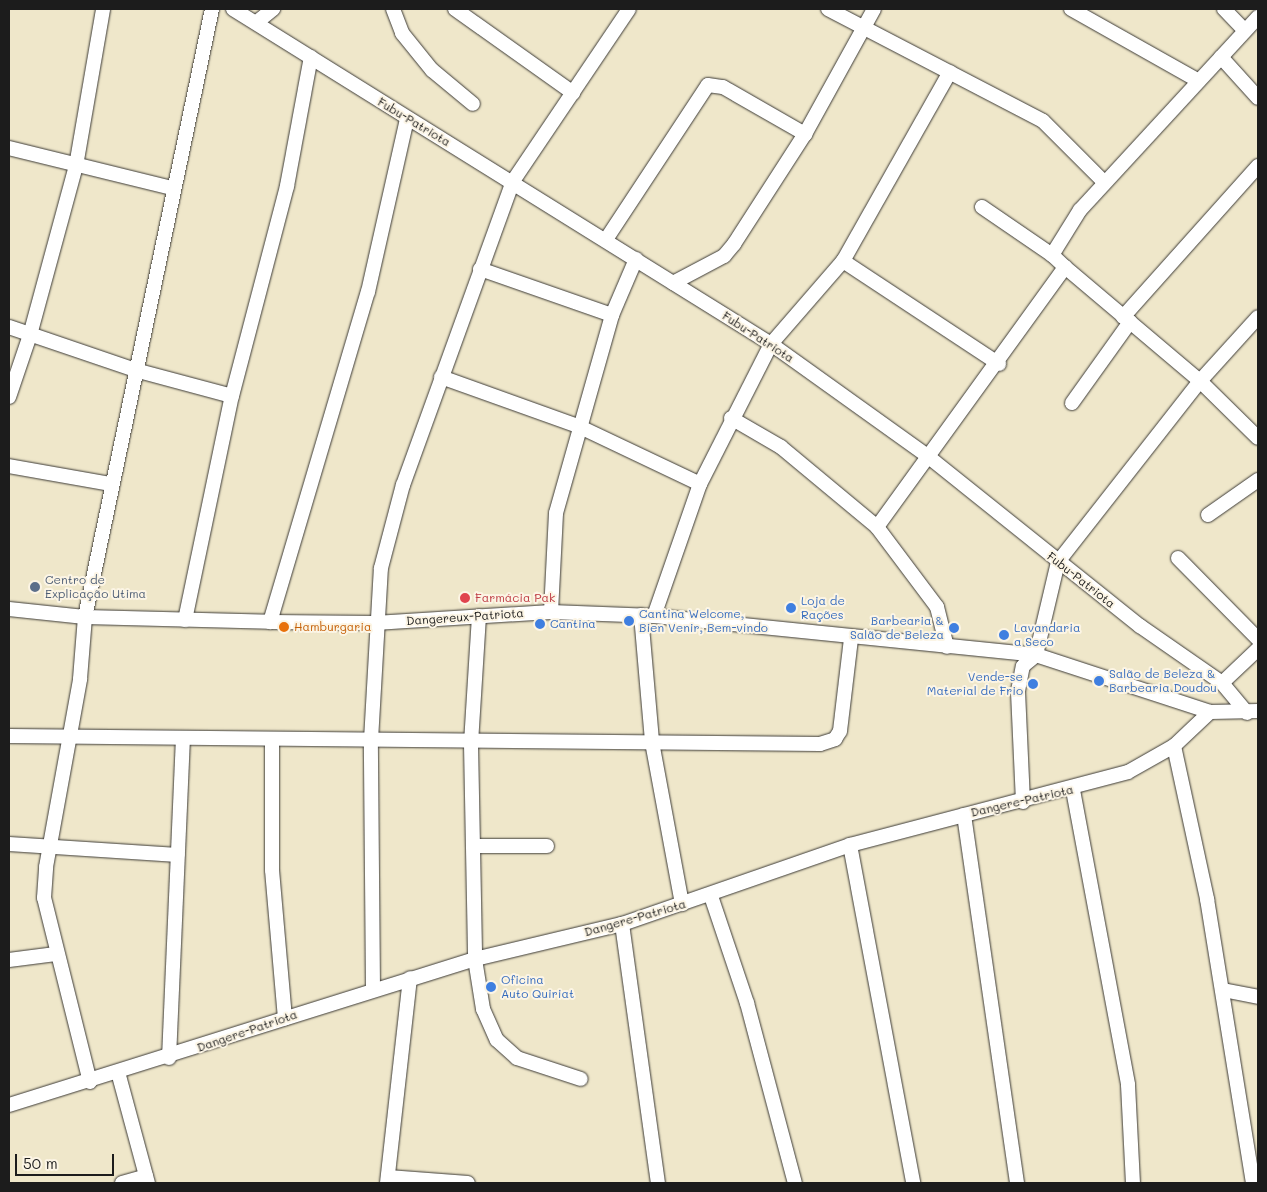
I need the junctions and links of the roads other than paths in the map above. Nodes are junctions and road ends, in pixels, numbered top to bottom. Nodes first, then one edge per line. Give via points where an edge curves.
1 (103, 9) edge
2 (212, 9) edge
3 (233, 9) edge
4 (273, 9) edge
5 (393, 9) edge
6 (455, 9) edge
7 (629, 9) edge
8 (828, 9) edge
9 (874, 9) edge
10 (1071, 9) edge
11 (1224, 9) edge
12 (1258, 17) edge
13 (257, 22) junction
14 (864, 27) junction
15 (1245, 31) junction
16 (311, 57) junction
17 (1221, 57) junction
18 (950, 72) junction
19 (1197, 80) junction
20 (573, 93) junction
21 (1258, 98) edge
22 (473, 104) dead end
23 (407, 119) junction
24 (805, 134) junction
25 (9, 148) edge
26 (76, 166) junction
27 (1258, 166) edge
28 (513, 181) junction
29 (1103, 181) junction
30 (172, 188) junction
31 (982, 207) dead end
32 (607, 238) junction
33 (1052, 255) junction
34 (636, 259) junction
35 (843, 261) junction
36 (1065, 267) junction
37 (480, 269) junction
38 (673, 283) junction
39 (612, 315) junction
40 (1258, 317) edge
41 (1127, 319) junction
42 (9, 327) edge
43 (30, 335) junction
44 (771, 344) junction
45 (999, 364) junction
46 (135, 370) junction
47 (441, 377) junction
48 (1200, 381) junction
49 (232, 396) junction
50 (9, 397) edge
51 (1072, 403) dead end
52 (731, 418) junction
53 (578, 426) junction
54 (1258, 438) edge
55 (930, 458) junction
56 (9, 466) edge
57 (1258, 480) edge
58 (111, 484) junction
59 (700, 484) junction
60 (1208, 515) dead end
61 (877, 527) junction
62 (1178, 558) dead end
63 (1058, 562) junction
64 (9, 609) edge
65 (552, 612) junction
66 (479, 616) junction
67 (648, 616) junction
68 (85, 617) junction
69 (185, 620) junction
70 (270, 622) junction
71 (375, 623) junction
72 (851, 639) junction
73 (1258, 639) edge
74 (947, 647) junction
75 (1258, 650) edge
76 (1036, 655) junction
77 (1222, 683) junction
78 (1210, 712) junction
79 (1253, 712) edge
80 (9, 736) edge
81 (183, 739) junction
82 (69, 740) junction
83 (371, 740) junction
84 (272, 741) junction
85 (652, 742) junction
86 (471, 744) junction
87 (1174, 746) junction
88 (1073, 790) junction
89 (1023, 802) junction
90 (964, 815) junction
91 (9, 844) edge
92 (49, 844) junction
93 (850, 845) junction
94 (473, 846) junction
95 (547, 846) dead end
96 (178, 855) junction
97 (711, 896) junction
98 (682, 904) junction
99 (622, 924) junction
100 (56, 954) junction
101 (475, 959) junction
102 (9, 960) edge
103 (410, 978) junction
104 (373, 989) junction
105 (1223, 990) junction
106 (1258, 997) edge
107 (285, 1018) junction
108 (169, 1058) junction
109 (118, 1072) junction
110 (581, 1079) dead end
111 (90, 1082) junction
112 (9, 1105) edge
113 (147, 1180) edge
114 (387, 1180) edge
115 (122, 1183) edge
116 (468, 1183) edge
117 (658, 1183) edge
118 (796, 1183) edge
119 (913, 1183) edge
120 (1017, 1183) edge
121 (1133, 1183) edge
122 (1253, 1183) edge

1 - 26 street
2 - 30 street
3 - 13 street, Fubu-Patriota
4 - 13 street
5 - 22 street via 402,32 432,70
6 - 20 street
7 - 20 street
8 - 14 street
9 - 14 street
10 - 19 street
11 - 15 street
12 - 15 street
13 - 16 street, Fubu-Patriota
14 - 18 street
14 - 24 street
15 - 17 street
16 - 23 street, Fubu-Patriota
16 - 49 street via 274,242
17 - 19 street
17 - 21 street
18 - 29 street via 1053,128
18 - 35 street
19 - 29 street
20 - 28 street
23 - 28 street, Fubu-Patriota
23 - 70 street via 368,292
24 - 32 street via 722,87 708,85
24 - 38 street via 724,256
25 - 26 street
26 - 30 street
26 - 43 street
27 - 41 street
28 - 32 street, Fubu-Patriota
28 - 37 street
29 - 33 street
30 - 46 street
31 - 33 street
32 - 34 street, Fubu-Patriota
33 - 36 street
34 - 38 street, Fubu-Patriota
34 - 39 street
35 - 44 street
35 - 45 street
36 - 41 street
36 - 45 street
37 - 39 street
37 - 47 street
38 - 44 street, Fubu-Patriota
39 - 53 street
40 - 48 street
41 - 48 street
41 - 51 street
42 - 43 street
43 - 46 street
43 - 50 street
44 - 52 street
44 - 55 street, Fubu-Patriota
45 - 55 street
46 - 49 street
46 - 58 street
47 - 53 street
47 - 71 street via 400,498 379,580
48 - 54 street
48 - 63 street
49 - 69 street
52 - 59 street
52 - 61 street via 781,447
53 - 59 street
53 - 65 street via 556,513
55 - 61 street
55 - 63 street, Fubu-Patriota
56 - 58 street
57 - 60 street
58 - 68 street
59 - 67 street
61 - 74 street via 937,607
62 - 73 street
63 - 76 street
63 - 77 street, Fubu-Patriota
64 - 68 street, Dangereux-Patriota
65 - 66 street, Dangereux-Patriota
65 - 67 street, Dangereux-Patriota
66 - 71 street, Dangereux-Patriota
66 - 86 street
67 - 72 street, Dangereux-Patriota
67 - 85 street
68 - 69 street, Dangereux-Patriota
68 - 82 street via 83,660
69 - 70 street, Dangereux-Patriota
70 - 71 street, Dangereux-Patriota
71 - 83 street
72 - 74 street, Dangereux-Patriota
72 - 85 street via 840,731 828,743
74 - 76 street, Dangereux-Patriota
75 - 77 street
76 - 78 street, Dangereux-Patriota
76 - 89 street via 1023,666 1018,691
77 - 79 street, Fubu-Patriota
78 - 79 street
78 - 87 street, Dangere-Patriota
80 - 82 street
81 - 82 street
81 - 84 street
81 - 96 street
82 - 92 street
83 - 84 street
83 - 86 street
83 - 104 street
84 - 107 street via 272,870
85 - 86 street
85 - 98 street
86 - 94 street
87 - 88 street, Dangere-Patriota via 1128,772
87 - 105 street
88 - 89 street, Dangere-Patriota
88 - 121 street via 1128,1085
89 - 90 street, Dangere-Patriota
90 - 93 street, Dangere-Patriota
90 - 120 street
91 - 92 street
92 - 96 street
92 - 100 street via 44,898
93 - 97 street, Dangere-Patriota
93 - 119 street
94 - 95 street
94 - 101 street
96 - 108 street
97 - 98 street, Dangere-Patriota
97 - 118 street via 747,1002
98 - 99 street, Dangere-Patriota
99 - 101 street, Dangere-Patriota
99 - 117 street
100 - 102 street
100 - 111 street
101 - 103 street, Dangere-Patriota
101 - 110 street via 483,1009 497,1040 517,1058
103 - 104 street, Dangere-Patriota
103 - 114 street
104 - 107 street, Dangere-Patriota
105 - 106 street
105 - 122 street
107 - 108 street, Dangere-Patriota
108 - 109 street, Dangere-Patriota
109 - 111 street, Dangere-Patriota
109 - 113 street
111 - 112 street, Dangere-Patriota
113 - 115 street
114 - 116 street

